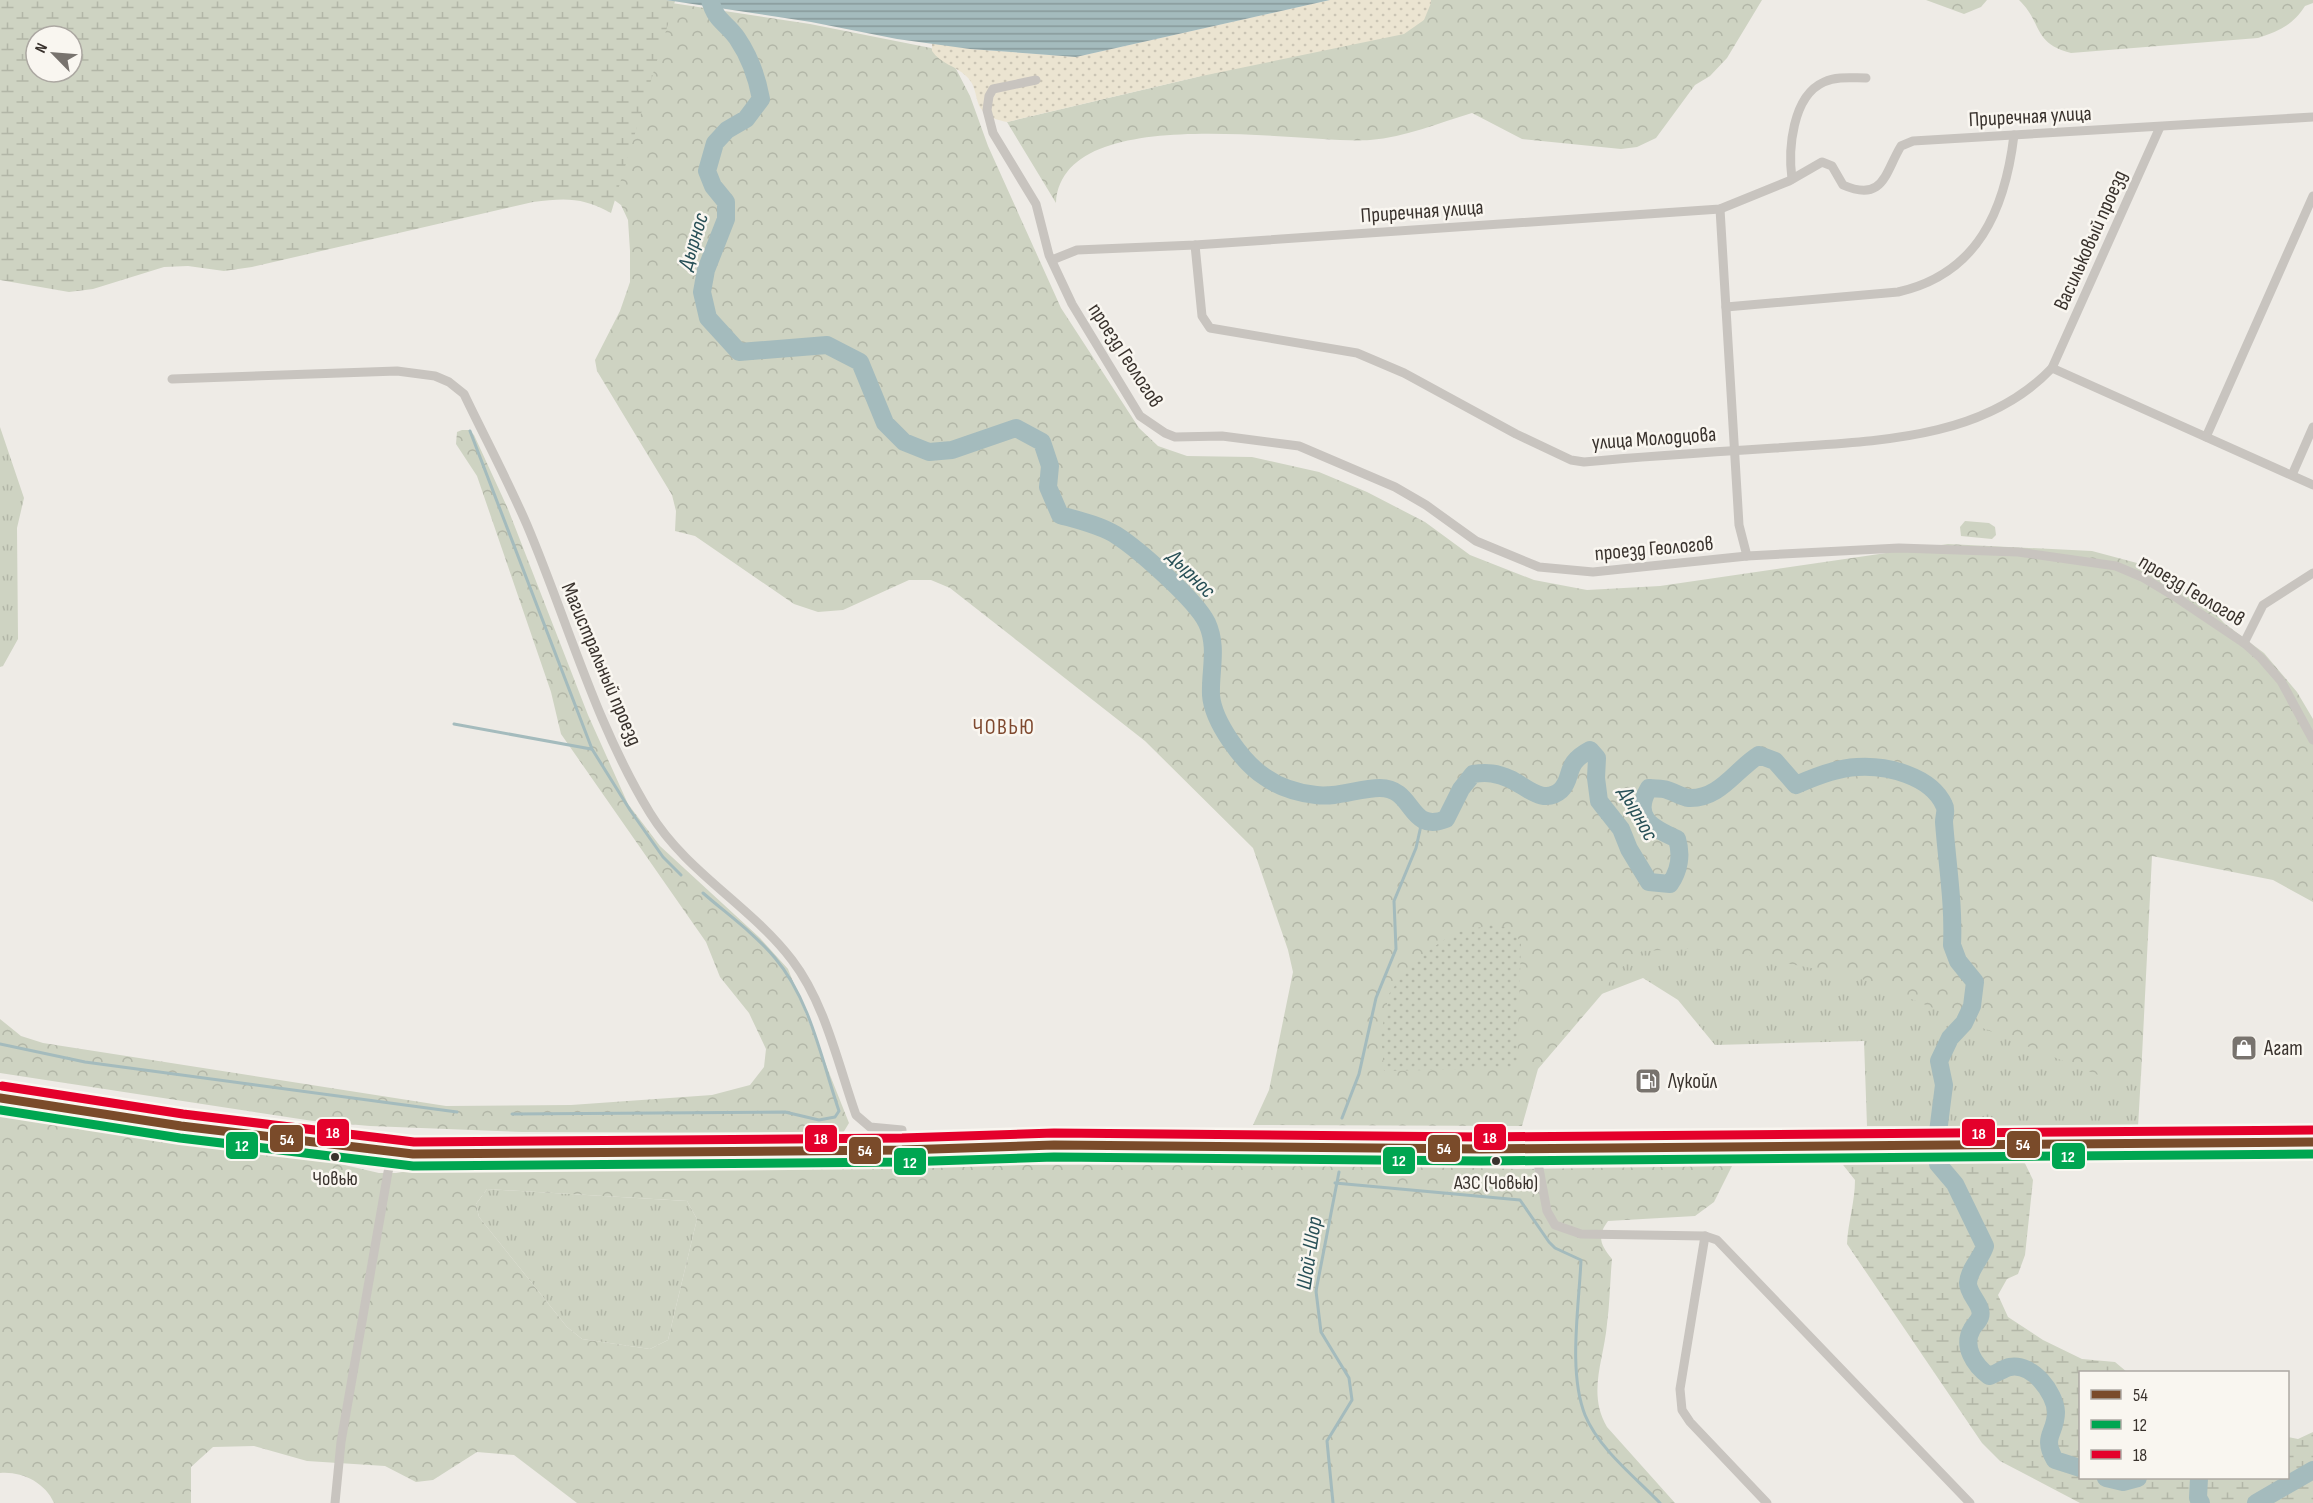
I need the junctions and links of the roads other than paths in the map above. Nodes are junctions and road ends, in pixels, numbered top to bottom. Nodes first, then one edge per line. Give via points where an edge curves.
1 (1866, 78) dead end
2 (1036, 80) dead end
3 (2313, 117) edge
4 (2160, 127) junction
5 (2014, 135) junction
6 (1792, 179) junction
7 (2313, 195) edge
8 (1720, 208) junction
9 (1195, 245) junction
10 (1052, 260) junction
11 (1726, 307) junction
12 (2052, 368) junction
13 (172, 378) dead end
14 (2313, 427) edge
15 (2206, 437) junction
16 (1734, 450) junction
17 (2292, 475) junction
18 (2313, 485) edge
19 (1747, 556) junction
20 (2313, 573) edge
21 (2244, 643) junction
22 (2313, 740) edge
23 (0, 1098) edge
24 (2313, 1142) edge
25 (1535, 1147) junction
26 (902, 1150) junction
27 (394, 1152) junction
28 (1705, 1236) junction
29 (335, 1503) edge
30 (1767, 1503) edge
31 (1970, 1503) edge

1 - 6 street via 1825,81 1814,88 1799,114 1792,137
2 - 10 street, проезд Геологов via 993,89 987,110 996,141 1036,204
3 - 4 street, Приречная улица
4 - 5 street, Приречная улица
4 - 12 street, Васильковый проезд
5 - 6 street, Приречная улица via 1913,141 1901,146 1885,181 1876,188 1864,190 1844,185 1832,166 1821,162
5 - 11 street via 2004,192 1994,218 1964,259 1940,276 1917,288 1898,292
6 - 8 street, Приречная улица
7 - 15 street
8 - 9 street, Приречная улица
8 - 11 street
9 - 10 street, Приречная улица via 1077,250
9 - 16 street, улица Молодцова via 1202,316 1210,328 1357,353 1404,373 1571,460
10 - 19 street, проезд Геологов via 1072,304 1125,394 1140,416 1165,433 1175,437 1221,436 1299,446 1395,487 1476,541 1539,567 1593,572
11 - 16 street
12 - 15 street
12 - 16 street, улица Молодцова via 2004,405 1924,433
13 - 26 street, Магистральный проезд via 397,371 435,376 464,394 527,525 597,709 650,813 671,842 793,961 814,996 856,1115 870,1127 902,1130
14 - 17 street
15 - 17 street
16 - 19 street via 1739,525
17 - 18 street
19 - 21 street, проезд Геологов via 1899,548 2018,552 2086,560 2142,577
20 - 21 street via 2263,605
21 - 22 street, проезд Геологов via 2281,681
23 - 27 main road via 181,1126
24 - 25 main road
25 - 26 main road via 1054,1145
25 - 28 street via 1547,1211 1555,1225 1581,1233
26 - 27 main road
27 - 29 street via 341,1442
28 - 30 street via 1680,1389 1682,1410
28 - 31 street via 1717,1240

